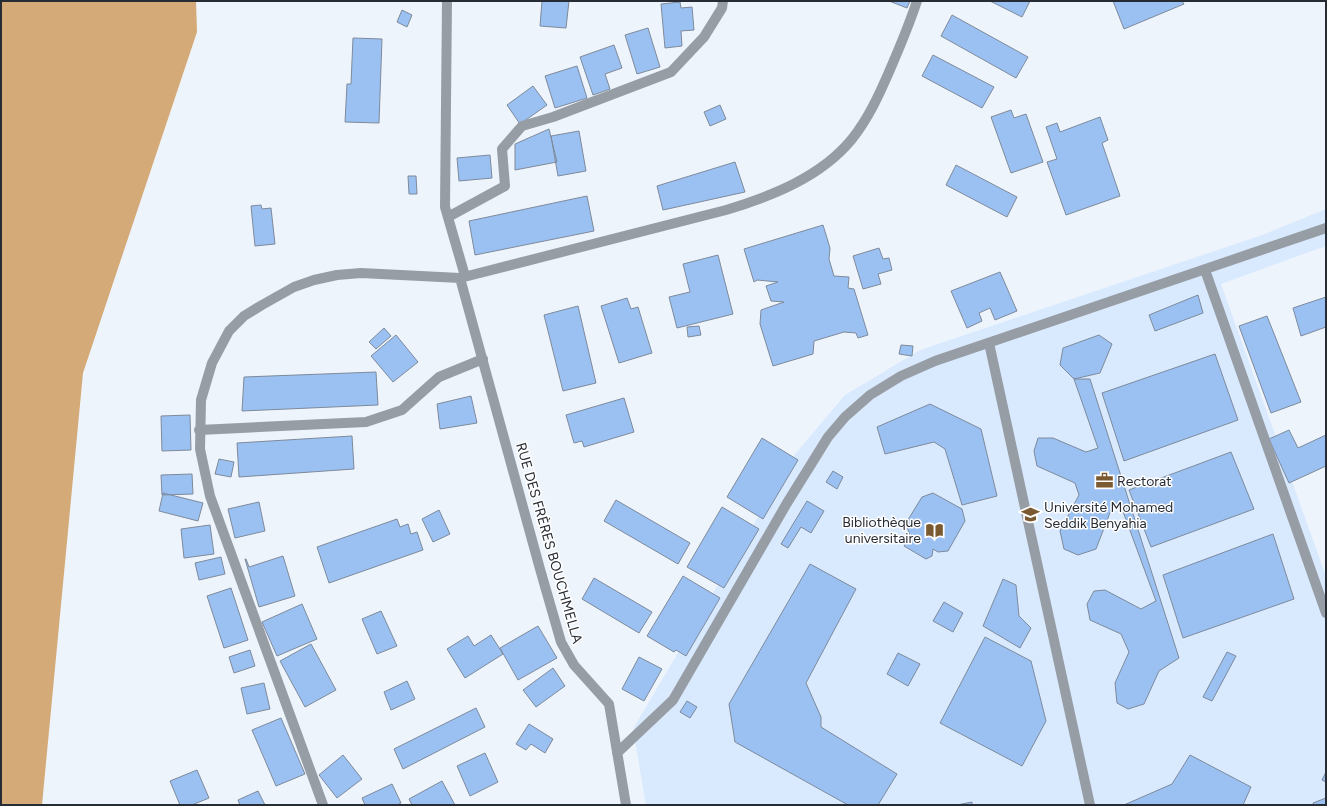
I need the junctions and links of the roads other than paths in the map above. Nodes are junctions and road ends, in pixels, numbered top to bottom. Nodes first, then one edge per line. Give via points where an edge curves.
1 (447, 1) edge
2 (723, 1) edge
3 (917, 1) edge
4 (448, 217) junction
5 (1326, 228) edge
6 (1205, 270) junction
7 (463, 277) junction
8 (989, 343) junction
9 (482, 359) junction
10 (199, 430) junction
11 (1322, 589) edge
12 (1326, 613) edge
13 (617, 753) junction
14 (323, 805) edge
15 (626, 805) edge
16 (1090, 805) edge

1 - 4 street, RUE DES FRÈRES BOUCHMELLA via 445,207
2 - 4 street via 722,8 704,37 671,72 553,117 522,126 502,149 505,186
3 - 7 street via 881,90 859,130 846,146 804,179 779,192 733,208
4 - 7 street, RUE DES FRÈRES BOUCHMELLA
5 - 6 street
6 - 8 street
6 - 11 street
7 - 9 street, RUE DES FRÈRES BOUCHMELLA
7 - 10 street via 361,273 337,275 294,287 262,305 244,316 229,331 220,346 201,400
8 - 13 street via 935,361 901,376 863,399 845,417 828,437 787,503 672,700
8 - 16 street
9 - 10 street via 439,377 402,410 366,422
9 - 13 street, RUE DES FRÈRES BOUCHMELLA via 561,642 577,669 609,704
10 - 14 street via 200,449 210,496
11 - 12 street
13 - 15 street, RUE DES FRÈRES BOUCHMELLA

